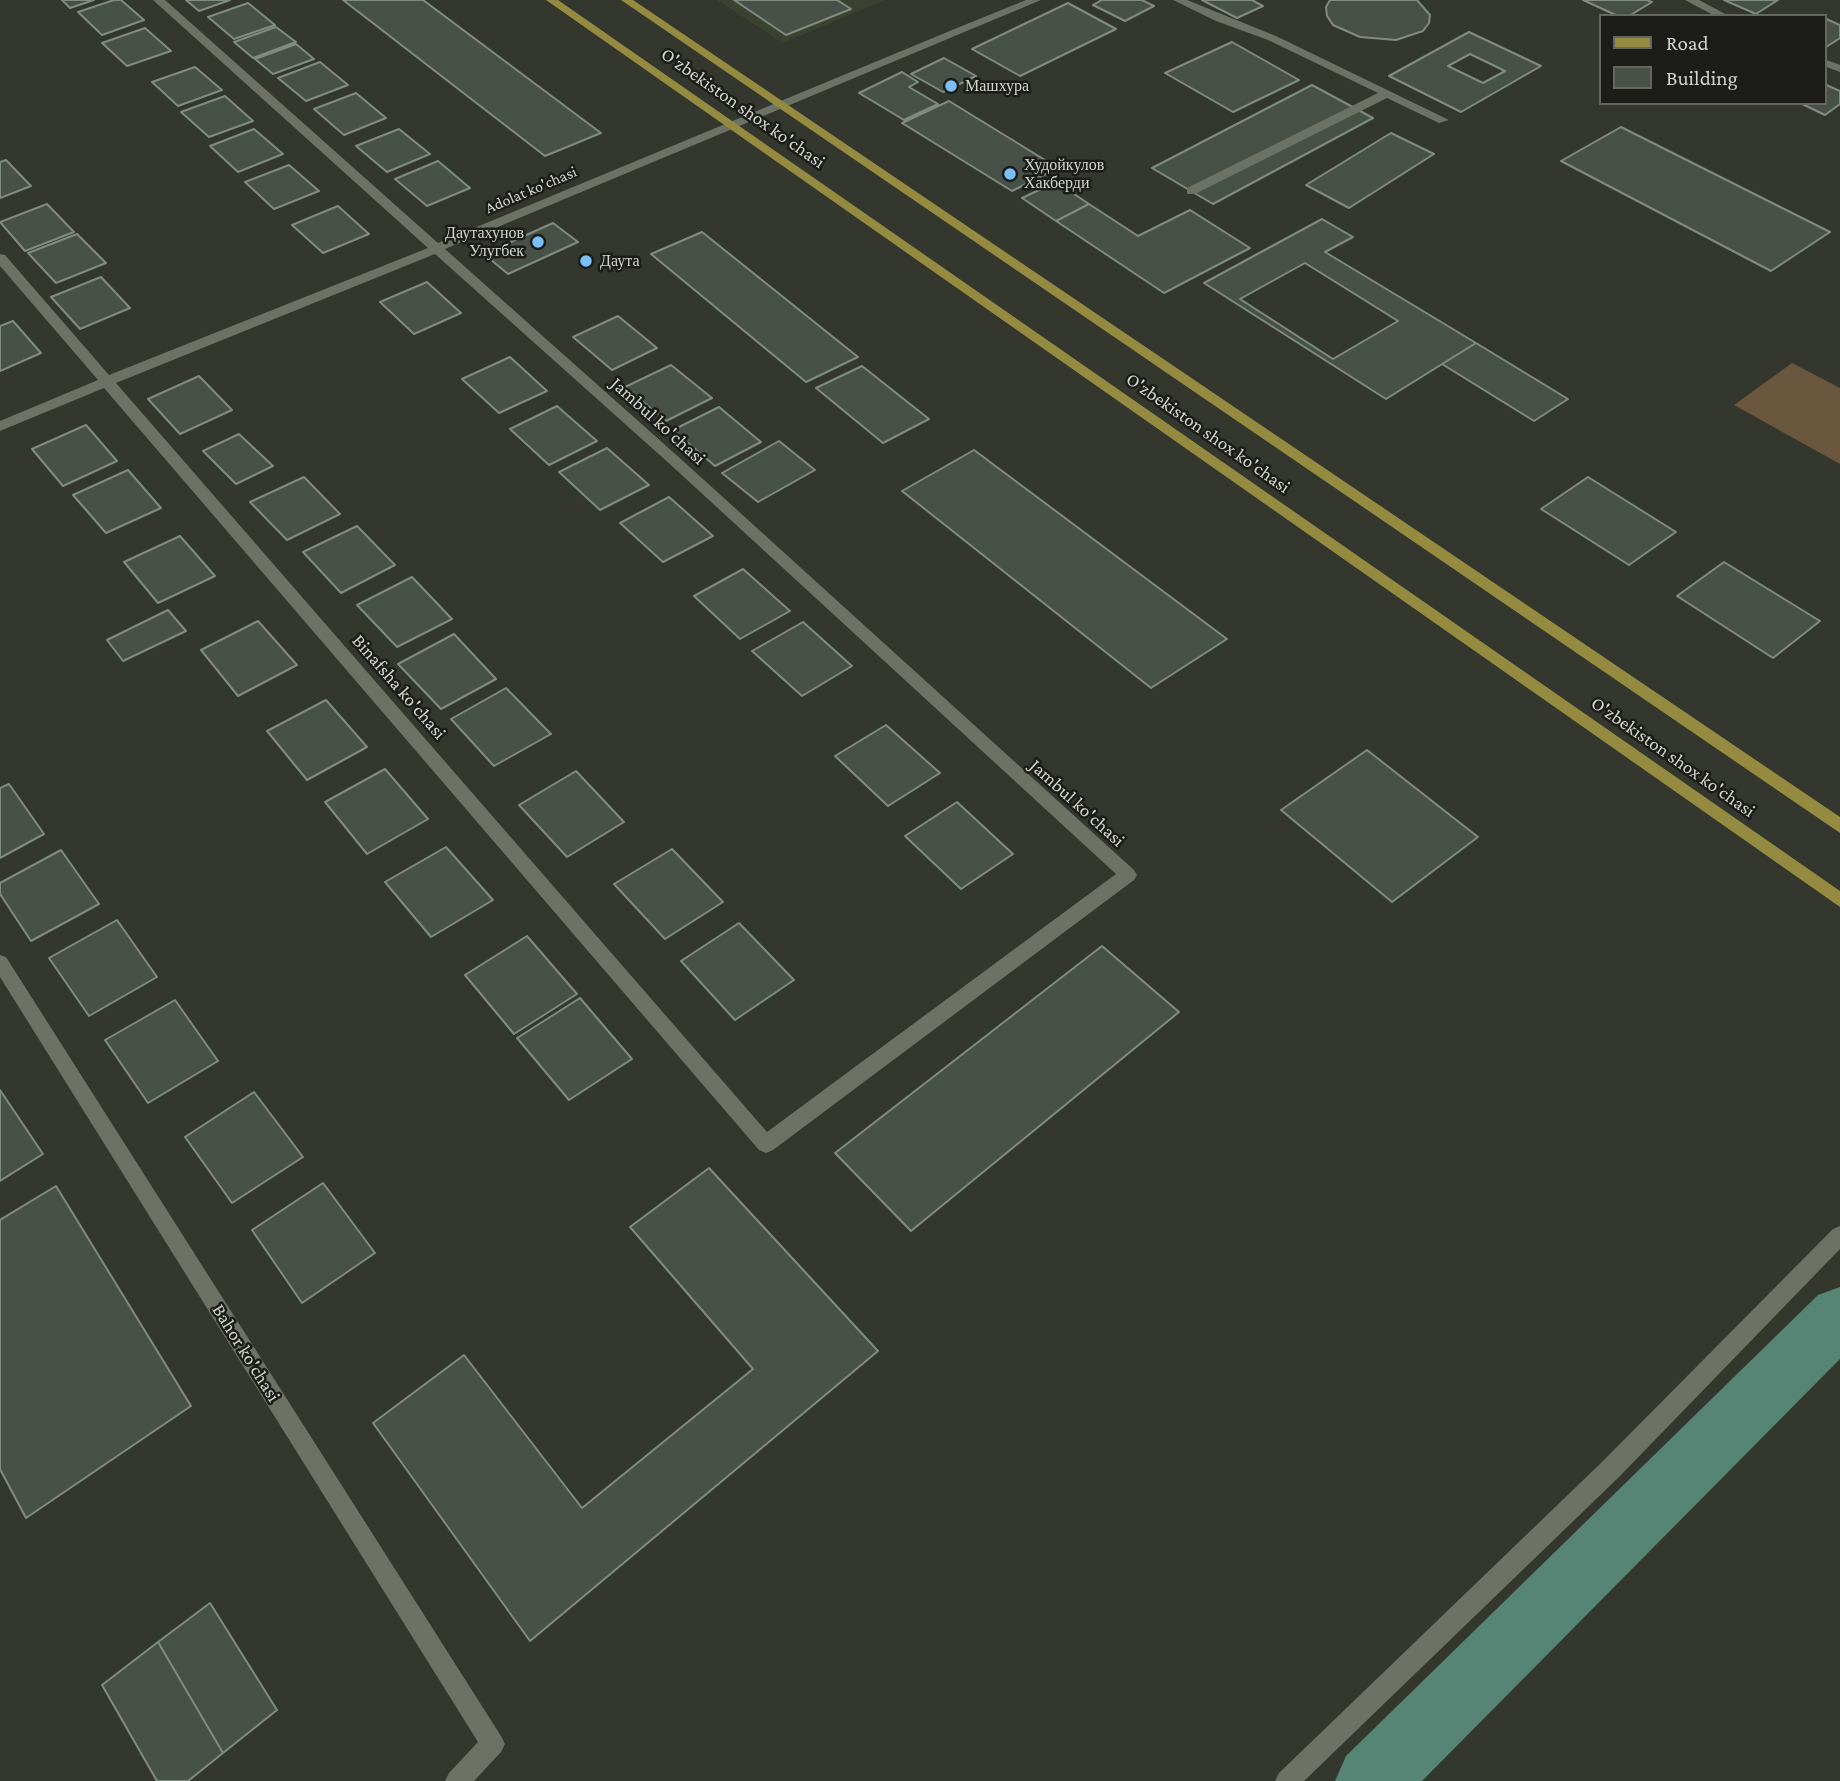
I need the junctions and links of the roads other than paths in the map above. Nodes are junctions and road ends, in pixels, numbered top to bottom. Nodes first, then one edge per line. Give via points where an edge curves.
1 (158, 0) edge
2 (551, 0) edge
3 (626, 0) edge
4 (1036, 0) edge
5 (1178, 0) edge
6 (1690, 0) edge
7 (1720, 14) edge
8 (1387, 93) junction
9 (778, 104) junction
10 (1443, 120) dead end
11 (730, 124) junction
12 (1191, 191) dead end
13 (437, 248) junction
14 (0, 258) edge
15 (106, 380) junction
16 (0, 426) edge
17 (1840, 826) edge
18 (1840, 900) edge
19 (0, 962) edge
20 (766, 1144) joint
21 (1840, 1235) edge
22 (457, 1781) edge
23 (1287, 1781) edge

1 - 13 street, Jambul ko'chasi
2 - 11 main road, O'zbekiston shox ko'chasi
3 - 9 main road, O'zbekiston shox ko'chasi
4 - 9 street, Adolat ko'chasi
5 - 8 street
6 - 7 street
8 - 10 street
8 - 12 street
9 - 11 street, Adolat ko'chasi
9 - 17 main road, O'zbekiston shox ko'chasi
11 - 13 street, Adolat ko'chasi
11 - 18 main road, O'zbekiston shox ko'chasi
13 - 15 street, Adolat ko'chasi
13 - 20 street, Jambul ko'chasi via 1128,875
14 - 15 street, Binafsha ko'chasi
15 - 16 street, Adolat ko'chasi
15 - 20 street, Binafsha ko'chasi
19 - 22 street, Bahor ko'chasi via 493,1744
21 - 23 street via 1611,1469

